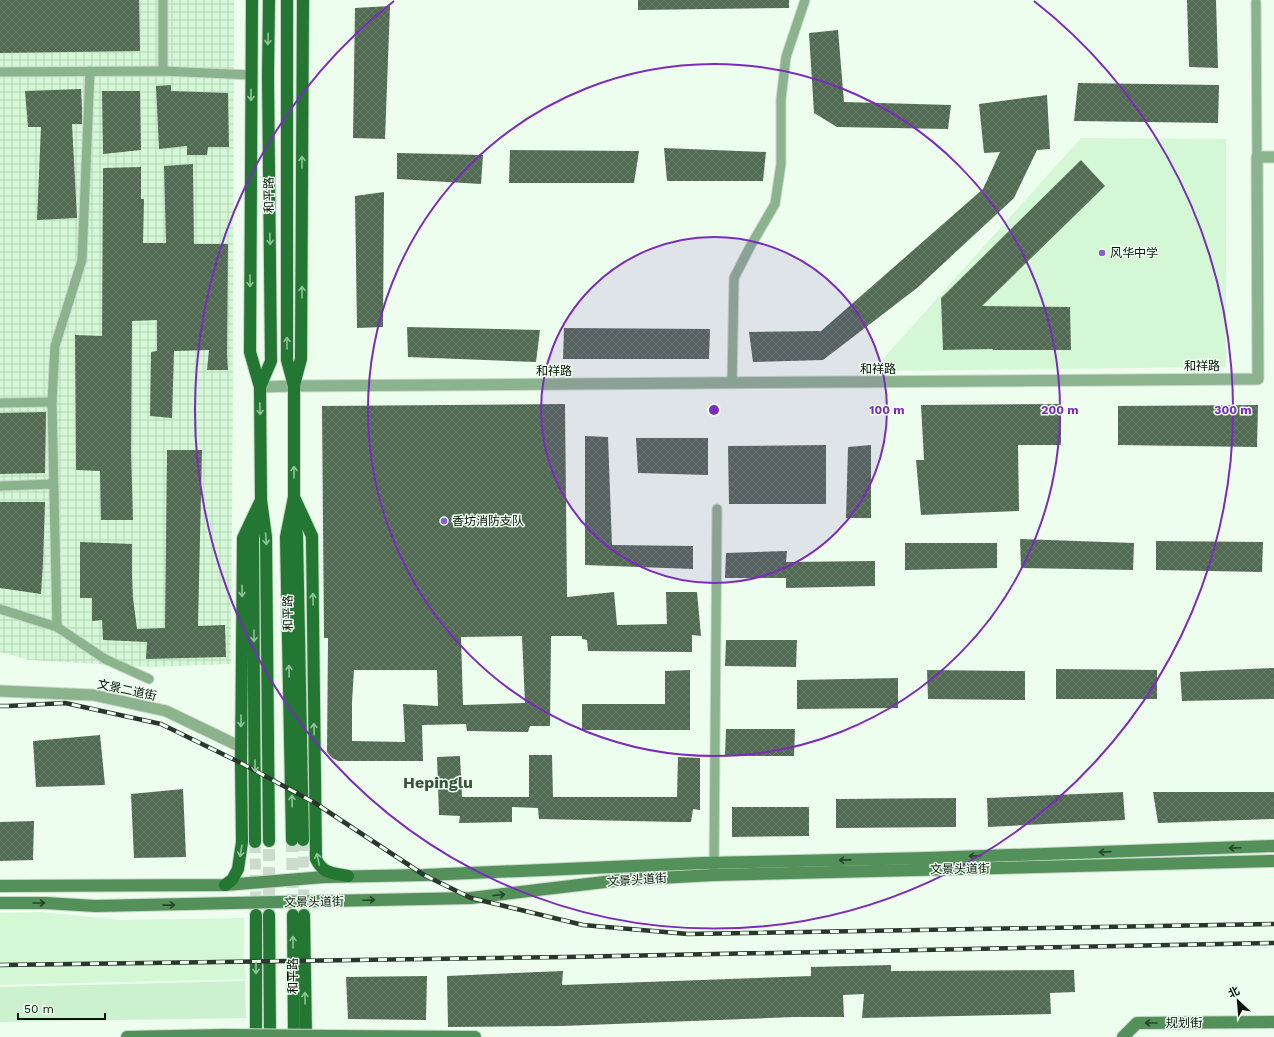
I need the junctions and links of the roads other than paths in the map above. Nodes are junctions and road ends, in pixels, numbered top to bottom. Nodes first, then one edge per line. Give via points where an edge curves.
1 (163, 0) edge
2 (252, 0) edge
3 (269, 0) edge
4 (287, 0) edge
5 (303, 0) edge
6 (805, 0) edge
7 (1256, 2) dead end
8 (90, 71) junction
9 (163, 71) junction
10 (0, 72) edge
11 (251, 75) junction
12 (1257, 157) junction
13 (1274, 157) edge
14 (732, 383) junction
15 (294, 386) junction
16 (260, 387) junction
17 (52, 402) junction
18 (0, 403) edge
19 (53, 484) junction
20 (0, 486) edge
21 (294, 497) junction
22 (261, 500) junction
23 (717, 509) dead end
24 (0, 609) edge
25 (57, 627) junction
26 (149, 679) dead end
27 (0, 691) edge
28 (241, 747) junction
29 (298, 840) tunnel mouth
30 (269, 841) tunnel mouth
31 (256, 842) tunnel mouth
32 (1274, 846) edge
33 (1274, 861) edge
34 (714, 863) junction
35 (714, 875) junction
36 (348, 876) junction
37 (225, 885) junction
38 (0, 886) edge
39 (0, 904) edge
40 (256, 915) tunnel mouth
41 (269, 915) tunnel mouth
42 (1274, 1022) edge
43 (225, 1036) edge
44 (127, 1037) edge
45 (256, 1037) edge
46 (270, 1037) edge
47 (294, 1037) edge
48 (306, 1037) edge
49 (331, 1037) edge
50 (475, 1037) edge
51 (1124, 1037) edge

1 - 9 street
2 - 11 main road, 和平路
3 -> 16 main road, 和平路 via 271,361
15 -> 4 main road, 和平路 via 287,360
15 -> 5 main road, 和平路 via 301,359
6 - 14 street via 786,57 781,98 781,164 775,204 734,278
7 - 12 street
8 - 9 street
8 - 10 street
8 - 17 street via 82,260 55,346
9 - 11 street
11 -> 16 main road, 和平路 via 250,352
12 - 13 street
12 - 14 street, 和祥路 via 1258,379
14 - 15 street, 和祥路
15 - 16 street, 和祥路
21 -> 15 main road, 和平路
16 -> 22 main road, 和平路
17 - 18 street
17 - 19 street
19 - 20 street
19 - 25 street
29 -> 21 main road, 和平路 via 297,536
36 -> 21 main road via 324,870 316,859 312,536
22 -> 28 main road via 243,538
22 -> 30 main road, 和平路 via 266,537
22 -> 31 main road via 253,538
23 - 34 street
24 - 25 street
25 - 26 street via 105,659
27 - 28 street, 文景二道街 via 93,695 166,711
28 -> 37 main road via 242,842 238,869 232,880
32 -> 34 main road, 文景头道街
33 - 35 main road, 文景头道街
34 - 35 street
34 - 36 main road, 文景头道街
39 -> 35 main road, 文景头道街 via 95,906 466,898 621,880
36 - 37 main road, 文景头道街
37 - 38 main road, 文景头道街
40 -> 45 main road
41 - 46 main road, 和平路
42 -> 51 main road, 规划街 via 1137,1023
43 - 44 main road
43 - 49 main road, bridge
47 - 48 main road, 和平路 via 299,915
49 - 50 main road

